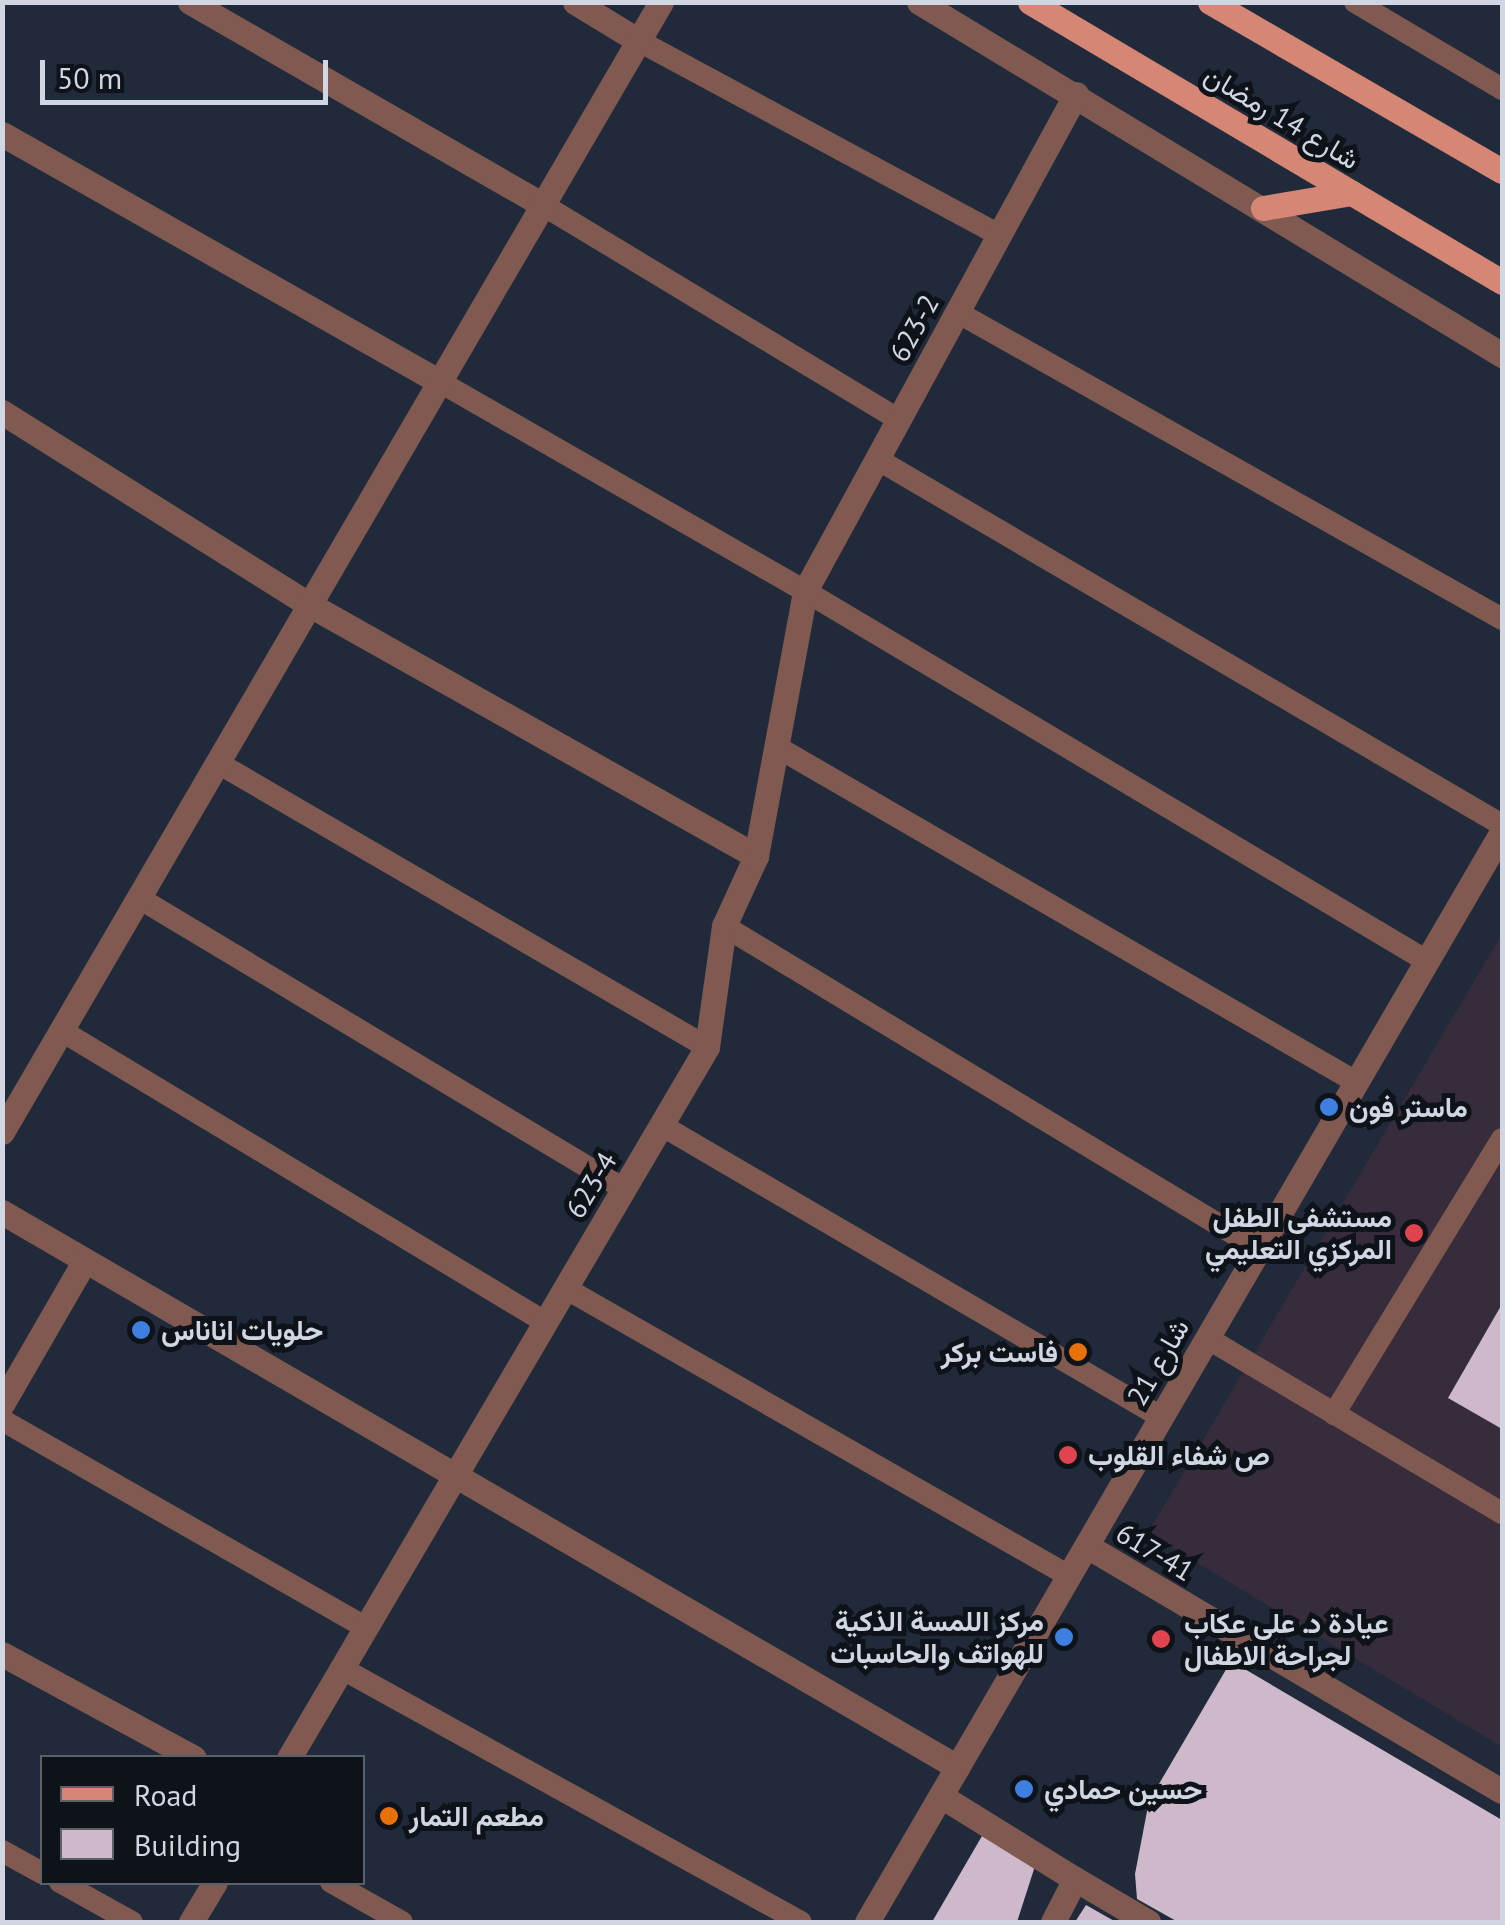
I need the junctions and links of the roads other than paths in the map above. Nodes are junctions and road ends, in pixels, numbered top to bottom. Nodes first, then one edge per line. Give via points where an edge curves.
1 (190, 2) edge
2 (575, 2) edge
3 (662, 2) edge
4 (918, 2) edge
5 (1030, 2) edge
6 (1210, 2) edge
7 (1355, 2) edge
8 (639, 41) junction
9 (1502, 89) edge
10 (1076, 94) junction
11 (2, 134) edge
12 (1502, 171) edge
13 (1352, 193) junction
14 (543, 206) junction
15 (1263, 208) junction
16 (1000, 234) junction
17 (1502, 282) edge
18 (957, 312) junction
19 (1502, 355) edge
20 (440, 382) junction
21 (2, 412) edge
22 (898, 420) junction
23 (877, 458) junction
24 (805, 591) junction
25 (310, 605) junction
26 (1502, 619) edge
27 (778, 747) junction
28 (218, 763) junction
29 (1502, 824) edge
30 (1502, 832) edge
31 (756, 856) junction
32 (140, 898) junction
33 (724, 926) junction
34 (1427, 961) junction
35 (62, 1030) junction
36 (707, 1047) junction
37 (1356, 1082) junction
38 (661, 1124) junction
39 (2, 1132) edge
40 (1502, 1139) edge
41 (624, 1188) junction
42 (2, 1212) edge
43 (1259, 1249) junction
44 (84, 1260) junction
45 (565, 1288) junction
46 (545, 1322) junction
47 (1208, 1338) junction
48 (2, 1404) edge
49 (1334, 1414) junction
50 (1161, 1417) junction
51 (2, 1420) edge
52 (455, 1474) junction
53 (1502, 1513) edge
54 (1087, 1546) junction
55 (1069, 1576) junction
56 (366, 1626) junction
57 (2, 1654) edge
58 (341, 1668) junction
59 (188, 1755) edge
60 (290, 1755) edge
61 (957, 1767) junction
62 (1502, 1792) edge
63 (941, 1796) junction
64 (2, 1850) edge
65 (40, 1872) edge
66 (1074, 1880) junction
67 (65, 1885) edge
68 (213, 1885) edge
69 (336, 1885) edge
70 (132, 1922) edge
71 (191, 1922) edge
72 (402, 1922) edge
73 (800, 1922) edge
74 (867, 1922) edge
75 (1054, 1922) edge
76 (1148, 1922) edge

1 - 14 street
2 - 8 street
3 - 8 street
4 - 10 street
5 - 13 main road, شارع 14 رمضان
6 - 12 main road
7 - 9 lane
8 - 14 street
8 - 16 lane
10 - 15 street
10 - 16 street, 623-2
11 - 20 street
13 - 15 main road
13 - 17 main road, شارع 14 رمضان
14 - 20 street
14 - 22 lane
15 - 19 street
16 - 18 street, 623-2
18 - 22 street, 623-2
18 - 26 lane
20 - 24 lane
20 - 25 street
21 - 25 street
22 - 23 street, 623-2
23 - 24 street, 623-2
23 - 29 lane
24 - 27 street, 623-4
24 - 34 lane
25 - 28 street
25 - 31 street
27 - 31 street, 623-4
27 - 37 lane
28 - 32 street
28 - 36 lane
30 - 34 street, شارع 21
31 - 33 street, 623-4
32 - 35 street
32 - 41 lane
33 - 36 street, 623-4
33 - 43 lane
34 - 37 street, شارع 21
35 - 39 street
35 - 46 lane
36 - 38 street, 623-4
37 - 43 street, شارع 21
38 - 41 street, 623-4
38 - 50 lane
40 - 49 lane
41 - 45 street, 623-4
42 - 44 street
43 - 47 street, شارع 21
44 - 48 street
44 - 52 street
45 - 46 street, 623-4
45 - 55 lane
46 - 52 street, 623-4
47 - 49 lane
47 - 50 street, شارع 21
49 - 53 lane
50 - 54 street, شارع 21
51 - 56 lane
52 - 56 street, 623-4
52 - 61 street
54 - 55 street, شارع 21
54 - 62 street, 617-41
55 - 61 street, شارع 21
56 - 58 street, 623-4
57 - 59 street
58 - 60 street, 623-4
58 - 73 lane
61 - 63 street, شارع 21
63 - 66 street
63 - 74 street, شارع 21
64 - 65 lane
66 - 75 street
66 - 76 street
67 - 70 lane
68 - 71 street
69 - 72 lane

